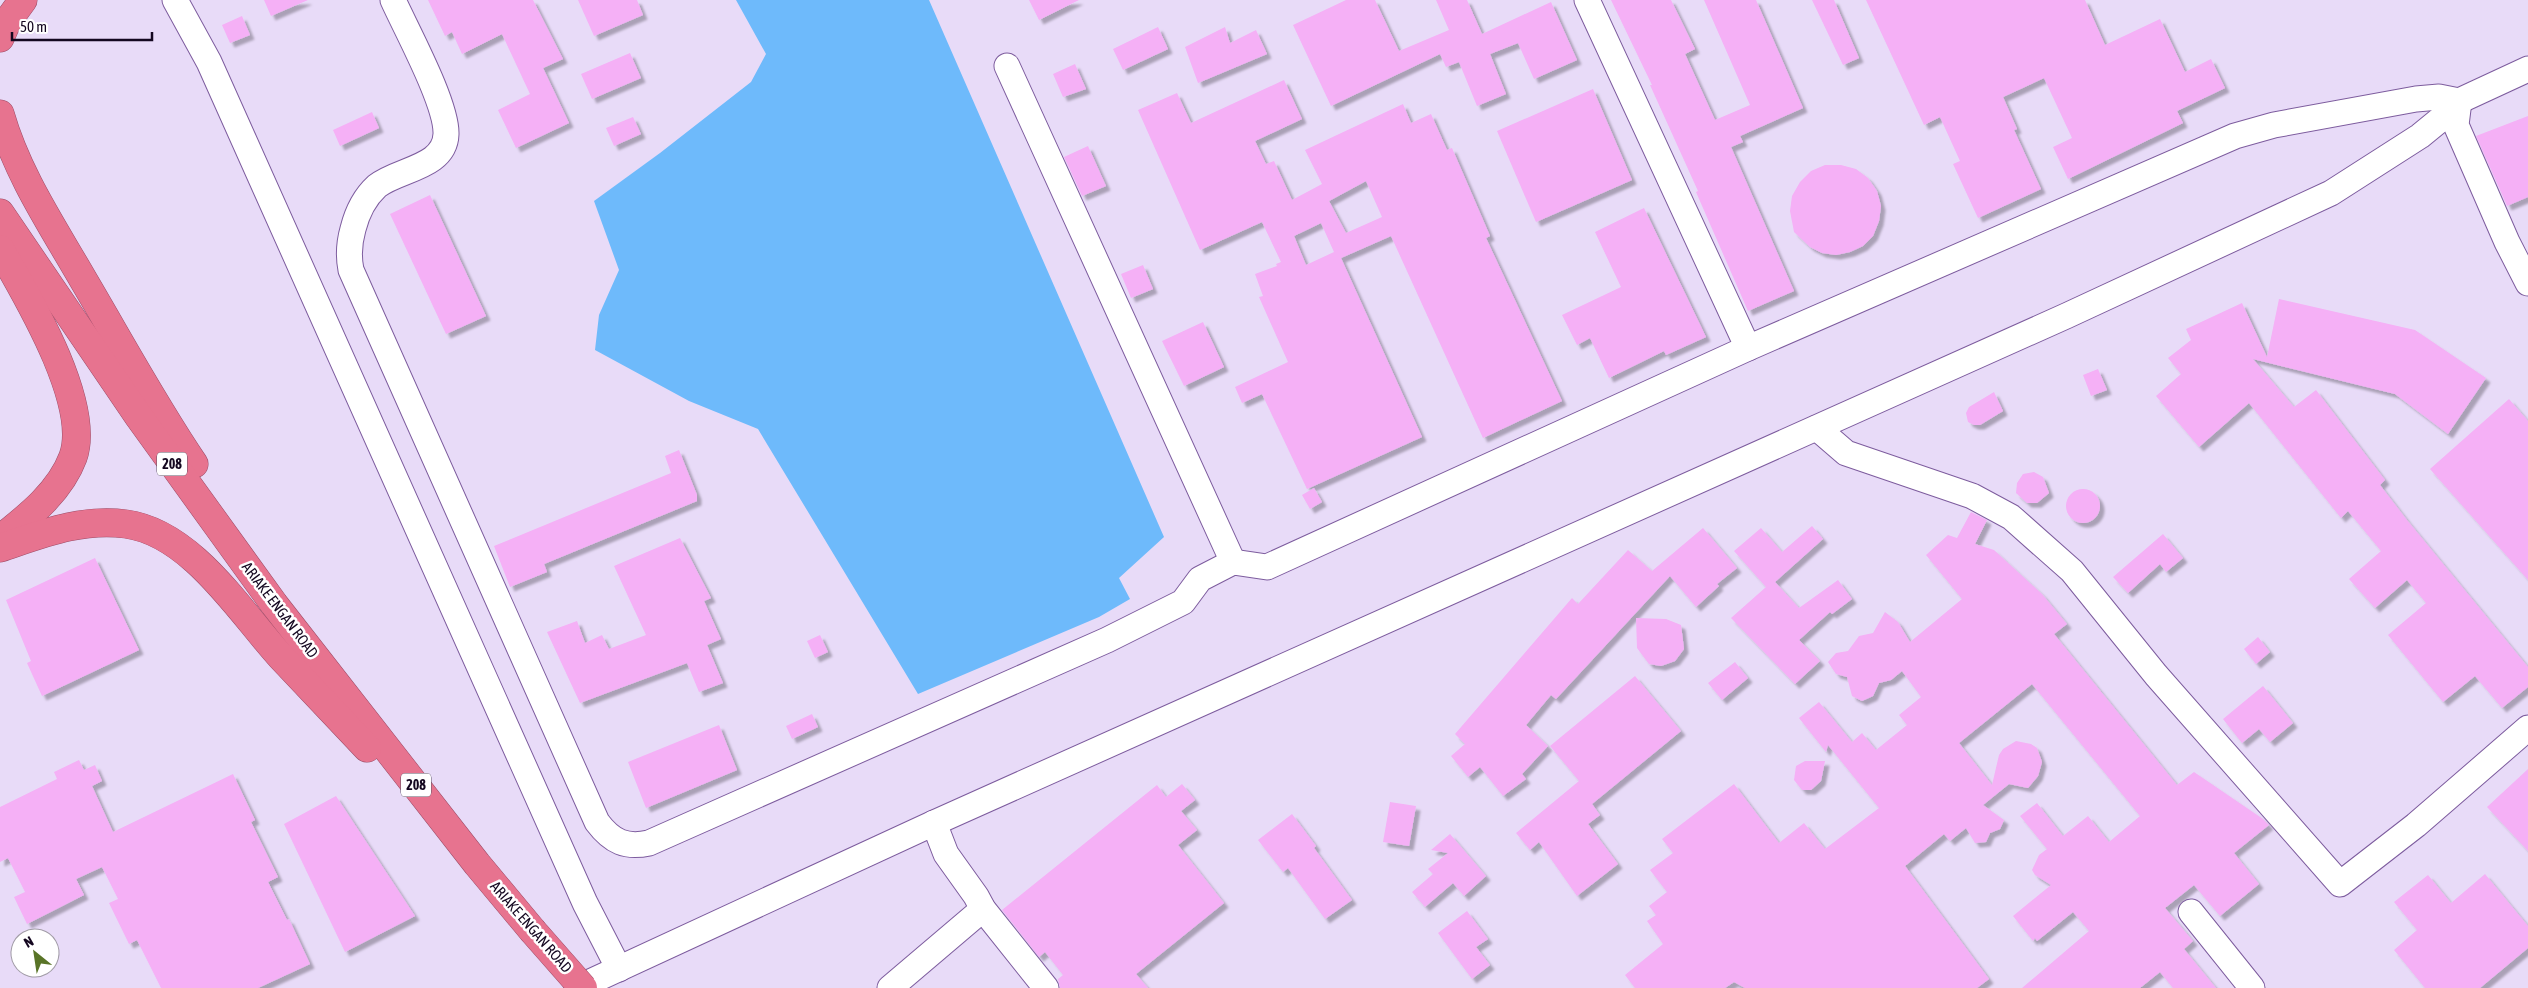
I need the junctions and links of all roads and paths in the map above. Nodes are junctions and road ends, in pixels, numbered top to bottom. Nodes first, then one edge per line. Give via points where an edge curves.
1 (23, 0) edge
2 (176, 0) edge
3 (393, 0) edge
4 (1587, 0) edge
5 (0, 38) edge
6 (1007, 66) dead end
7 (2528, 69) edge
8 (2459, 101) junction
9 (0, 114) edge
10 (0, 213) edge
11 (2518, 238) edge
12 (0, 249) edge
13 (2528, 283) edge
14 (1748, 348) junction
15 (1816, 428) junction
16 (0, 539) edge
17 (0, 548) edge
18 (1233, 562) junction
19 (355, 707) junction
20 (2528, 728) edge
21 (934, 823) junction
22 (476, 864) junction
23 (983, 910) junction
24 (2191, 912) dead end
25 (619, 969) junction
26 (577, 988) edge
27 (583, 988) edge
28 (890, 988) edge
29 (1046, 988) edge
30 (2252, 988) edge

1 - 5 highway
2 - 25 street via 209,62 585,903
3 - 18 street via 444,112 446,135 442,148 431,160 379,185 369,194 350,240 348,257 351,270 597,822 613,840 624,845 650,843 839,760 1115,636 1183,602 1200,579
4 - 14 street
6 - 18 street
7 - 8 street
8 - 11 street via 2456,125
8 - 14 street via 2439,97 2416,99 2274,125 2235,136
8 - 15 street via 2420,136 2331,193
9 - 19 highway via 25,178 135,371 188,456 300,618
10 - 19 highway, ARIAKE ENGAN ROAD / 208 via 199,501
11 - 13 street
12 - 16 highway via 56,357 68,386 77,426 73,457 56,487 30,516
14 - 18 street via 1266,567
15 - 20 street via 1846,453 1972,496 2011,516 2072,571 2156,675 2340,884 2423,819
15 - 21 street
17 - 22 highway via 83,522 127,524 153,532 174,544 218,582 280,656
19 - 22 highway, ARIAKE ENGAN ROAD / 208
21 - 23 street via 946,854
21 - 25 street
22 - 27 highway, ARIAKE ENGAN ROAD / 208, bridge
23 - 28 street
23 - 29 street
24 - 30 street
25 - 26 street

